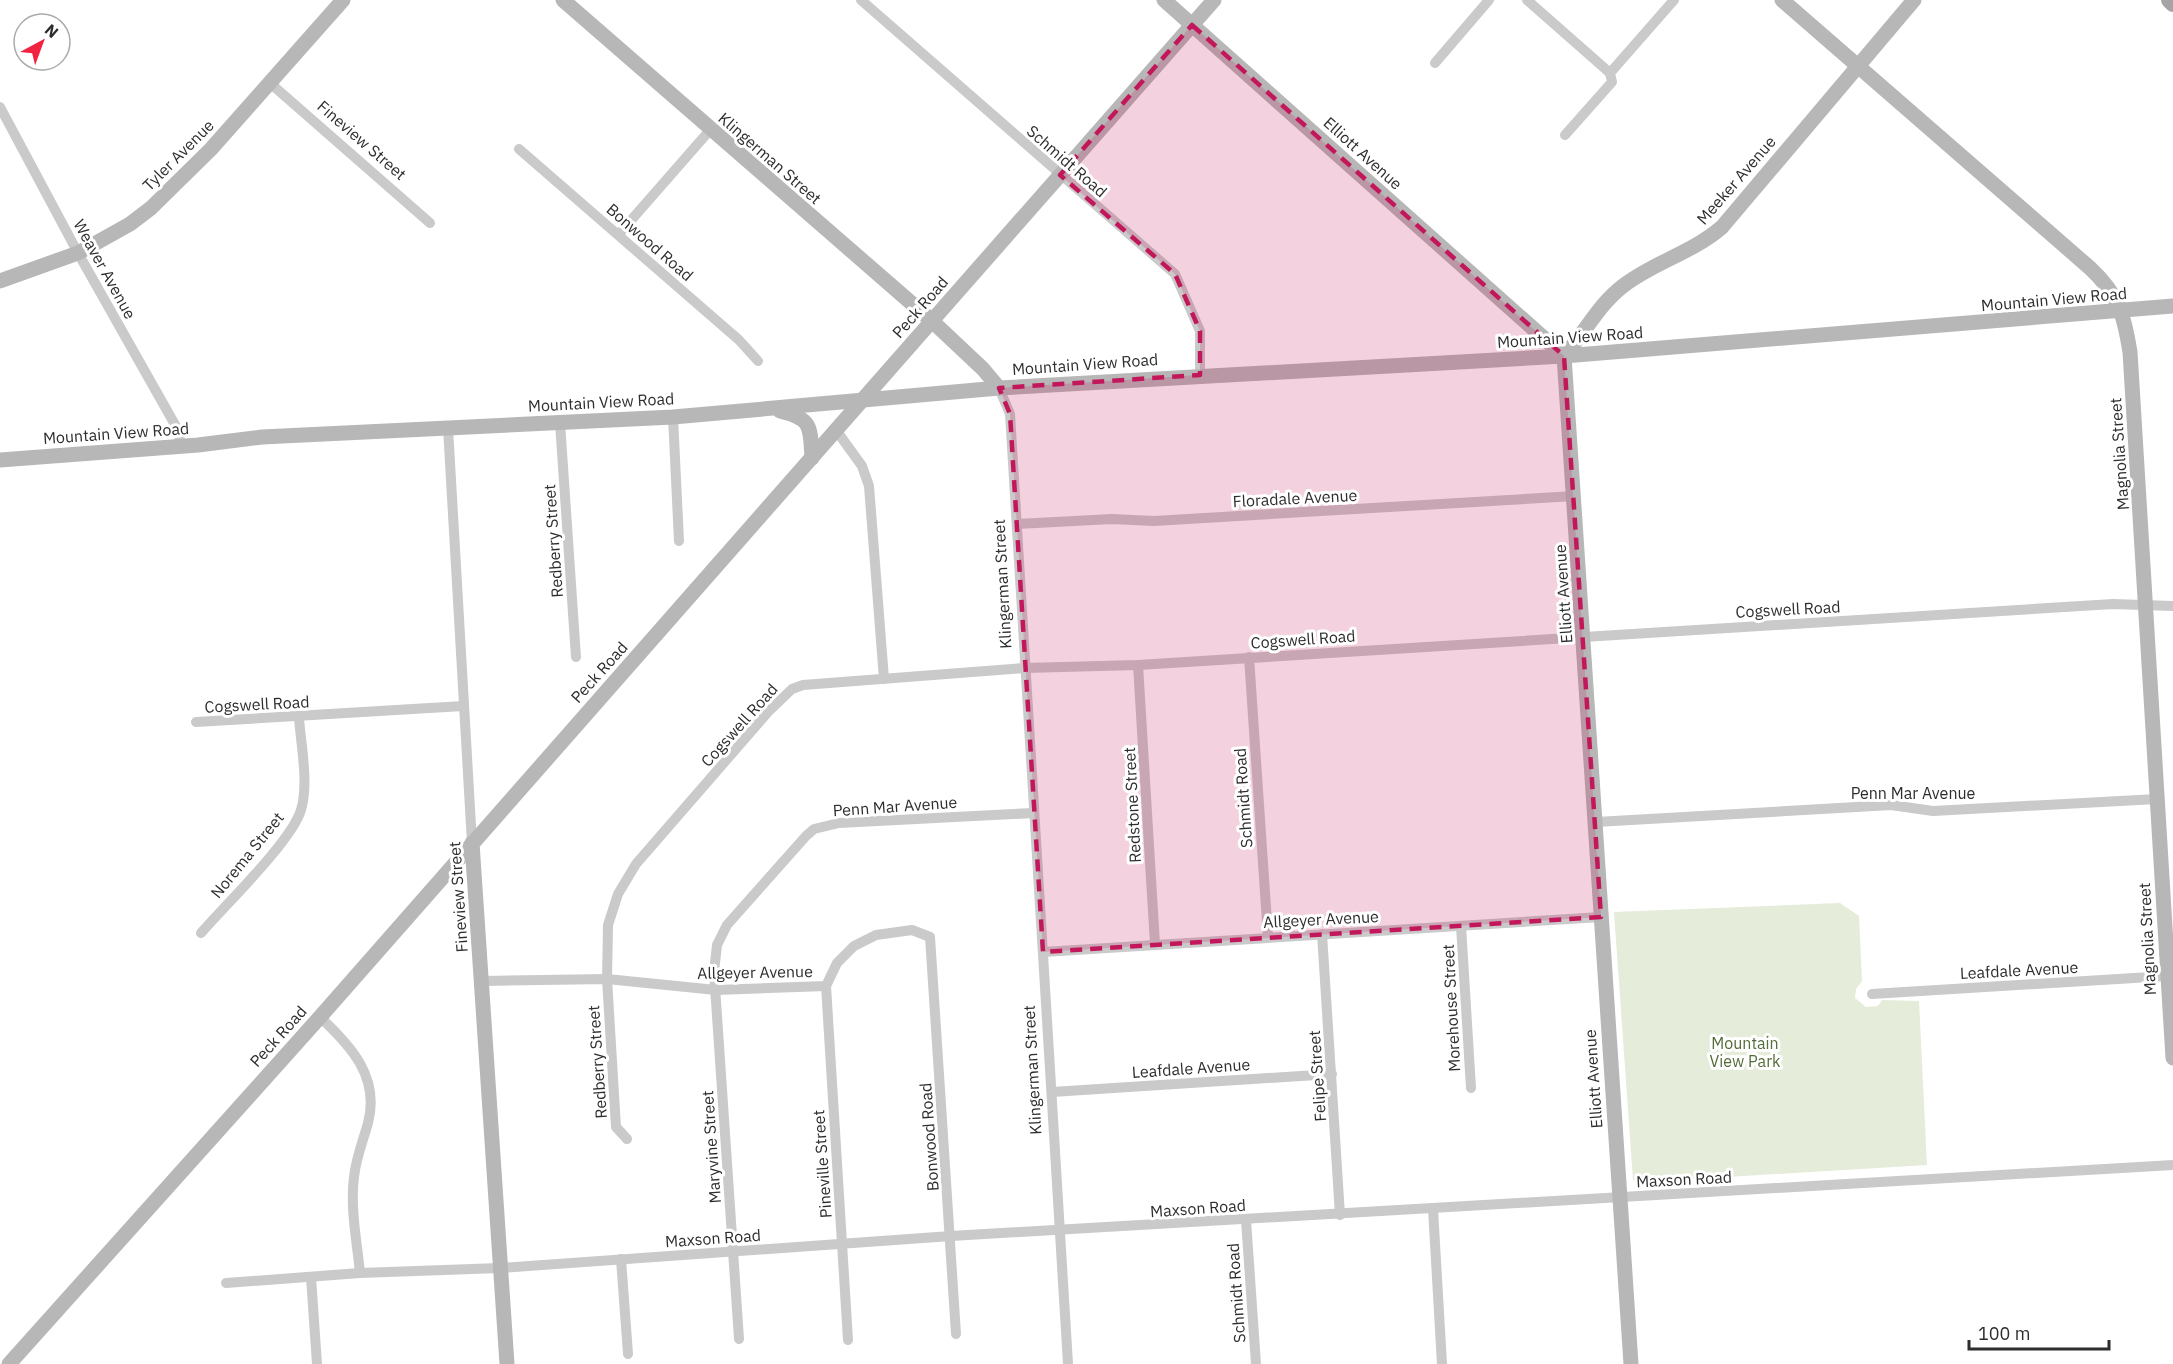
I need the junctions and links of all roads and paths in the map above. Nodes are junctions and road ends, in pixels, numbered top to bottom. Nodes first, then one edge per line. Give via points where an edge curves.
1 (343, 0) edge
2 (563, 0) edge
3 (861, 0) edge
4 (1164, 0) edge
5 (1214, 0) edge
6 (1489, 0) edge
7 (1527, 0) edge
8 (1674, 0) edge
9 (1782, 0) edge
10 (1914, 0) edge
11 (2169, 0) edge
12 (2173, 4) edge
13 (1192, 25) junction
14 (1435, 63) dead end
15 (1858, 66) junction
16 (1610, 73) junction
17 (270, 83) junction
18 (0, 107) edge
19 (710, 130) junction
20 (1565, 135) dead end
21 (519, 149) dead end
22 (1060, 175) junction
23 (430, 223) dead end
24 (619, 234) junction
25 (78, 253) junction
26 (0, 281) edge
27 (2173, 306) edge
28 (2122, 311) junction
29 (932, 321) junction
30 (1564, 356) junction
31 (758, 361) dead end
32 (1200, 375) junction
33 (999, 388) junction
34 (862, 399) junction
35 (765, 408) junction
36 (673, 417) junction
37 (560, 423) junction
38 (448, 428) junction
39 (836, 430) junction
40 (181, 446) junction
41 (812, 458) junction
42 (0, 460) edge
43 (1575, 496) junction
44 (1017, 524) junction
45 (679, 541) dead end
46 (2146, 606) junction
47 (2173, 606) edge
48 (1584, 636) junction
49 (576, 657) dead end
50 (1249, 657) junction
51 (1138, 664) junction
52 (1024, 668) junction
53 (884, 679) junction
54 (463, 706) junction
55 (299, 718) junction
56 (196, 722) dead end
57 (2157, 798) junction
58 (1033, 813) junction
59 (1596, 822) junction
60 (472, 843) junction
61 (2168, 882) edge
62 (1601, 917) junction
63 (1461, 926) junction
64 (201, 933) dead end
65 (1322, 934) junction
66 (930, 937) joint
67 (1268, 937) junction
68 (1155, 944) junction
69 (1043, 952) junction
70 (2167, 976) junction
71 (607, 980) junction
72 (483, 981) junction
73 (826, 986) junction
74 (716, 990) junction
75 (1872, 993) dead end
76 (320, 1017) junction
77 (2173, 1058) edge
78 (1332, 1074) junction
79 (1471, 1088) dead end
80 (1052, 1092) junction
81 (627, 1139) dead end
82 (2173, 1165) edge
83 (1619, 1198) junction
84 (1433, 1209) junction
85 (1340, 1215) junction
86 (1246, 1220) junction
87 (1059, 1232) junction
88 (951, 1236) junction
89 (842, 1244) junction
90 (733, 1251) junction
91 (621, 1259) junction
92 (500, 1268) junction
93 (360, 1273) junction
94 (311, 1277) junction
95 (226, 1283) dead end
96 (956, 1334) dead end
97 (739, 1339) dead end
98 (848, 1340) dead end
99 (628, 1354) dead end
100 (9, 1364) edge
101 (317, 1364) edge
102 (507, 1364) edge
103 (1068, 1364) edge
104 (1256, 1364) edge
105 (1442, 1364) edge
106 (1631, 1364) edge

1 - 17 street, Tyler Avenue
2 - 19 street, Klingerman Street
3 - 22 street, Schmidt Road
4 - 13 street, Elliott Avenue
5 - 13 street, Peck Road
6 - 14 street
7 - 16 street
8 - 16 street
9 - 15 street, Magnolia Street
10 - 15 street, Meeker Avenue
11 - 12 main road
13 - 22 street, Peck Road
13 - 30 street, Elliott Avenue
15 - 28 street, Magnolia Street via 2096,274 2111,290
15 - 30 street, Meeker Avenue via 1722,227 1697,247 1624,284 1603,303 1581,338
16 - 20 street via 1612,82
17 - 23 street, Fineview Street
17 - 25 street, Tyler Avenue via 151,208
18 - 25 street, Weaver Avenue
19 - 24 street
19 - 29 street, Klingerman Street
21 - 24 street, Bonwood Road
22 - 29 street, Peck Road
22 - 32 street, Schmidt Road via 1175,274 1200,331
24 - 31 street, Bonwood Road
25 - 26 street, Tyler Avenue
25 - 40 street, Weaver Avenue via 178,430
27 - 28 street, Mountain View Road
28 - 30 street, Mountain View Road
28 - 46 street, Magnolia Street via 2130,352
29 - 33 street, Klingerman Street
29 - 34 street, Peck Road
30 - 32 street, Mountain View Road
30 - 43 street, Elliott Avenue
32 - 33 street, Mountain View Road
33 - 34 street, Mountain View Road
33 - 44 street, Klingerman Street via 1010,414
34 - 35 street, Mountain View Road
34 - 39 street, Peck Road
35 - 36 street, Mountain View Road
35 - 41 street via 805,420
36 - 37 street, Mountain View Road
36 - 45 street
37 - 38 street, Mountain View Road
37 - 49 street, Redberry Street
38 - 40 street, Mountain View Road via 262,436
38 - 54 street, Fineview Street
39 - 41 street, Peck Road
39 - 53 street via 862,466 870,493
40 - 42 street, Mountain View Road
41 - 60 street, Peck Road
43 - 44 street, Floradale Avenue via 1154,521
43 - 48 street, Elliott Avenue
44 - 52 street, Klingerman Street
46 - 47 street, Cogswell Road
46 - 48 street, Cogswell Road via 2113,604
46 - 57 street, Magnolia Street
48 - 50 street, Cogswell Road
48 - 59 street, Elliott Avenue
50 - 51 street, Cogswell Road
50 - 67 street, Schmidt Road
51 - 52 street, Cogswell Road
51 - 68 street, Redstone Street
52 - 53 street, Cogswell Road
52 - 58 street, Klingerman Street
53 - 71 street, Cogswell Road via 803,685 792,689 768,712 626,878 608,926
54 - 55 street, Cogswell Road
54 - 60 street, Fineview Street
55 - 56 street, Cogswell Road
55 - 64 street, Norema Street via 301,810 280,844
57 - 59 street, Penn Mar Avenue via 1933,811 1891,805
57 - 61 street, Magnolia Street
58 - 69 street, Klingerman Street
58 - 74 street, Penn Mar Avenue via 839,823 814,829 721,934 714,972
59 - 62 street, Elliott Avenue
60 - 72 street, Fineview Street
60 - 76 street, Peck Road
61 - 70 street, Magnolia Street
62 - 63 street, Allgeyer Avenue
62 - 83 street, Elliott Avenue
63 - 65 street, Allgeyer Avenue
63 - 79 street, Morehouse Street
65 - 67 street, Allgeyer Avenue
65 - 78 street, Felipe Street
66 - 73 street, Allgeyer Avenue via 912,930 876,934 854,946 837,963
66 - 88 street, Bonwood Road
67 - 68 street, Allgeyer Avenue
68 - 69 street, Allgeyer Avenue
69 - 80 street, Klingerman Street
70 - 75 street, Leafdale Avenue
70 - 77 street, Magnolia Street
71 - 72 street, Allgeyer Avenue
71 - 74 street, Allgeyer Avenue
71 - 81 street, Redberry Street via 616,1127
72 - 92 street, Fineview Street
73 - 74 street, Allgeyer Avenue
73 - 89 street, Pineville Street
74 - 90 street, Maryvine Street
76 - 93 street via 344,1039 363,1065 371,1095 352,1195
76 - 100 street, Peck Road
78 - 80 street, Leafdale Avenue
78 - 85 street, Felipe Street
80 - 87 street, Klingerman Street
82 - 83 street, Maxson Road
83 - 84 street, Maxson Road
83 - 106 street, Elliott Avenue
84 - 85 street, Maxson Road
84 - 105 street
85 - 86 street, Maxson Road
86 - 87 street, Maxson Road
86 - 104 street, Schmidt Road
87 - 88 street, Maxson Road
87 - 103 street, Klingerman Street
88 - 89 street, Maxson Road
88 - 96 street, Bonwood Road
89 - 90 street, Maxson Road
89 - 98 street, Pineville Street
90 - 91 street, Maxson Road
90 - 97 street, Maryvine Street
91 - 92 street, Maxson Road
91 - 99 street
92 - 93 street, Maxson Road
92 - 102 street, Fineview Street
93 - 94 street, Maxson Road
94 - 95 street, Maxson Road
94 - 101 street

